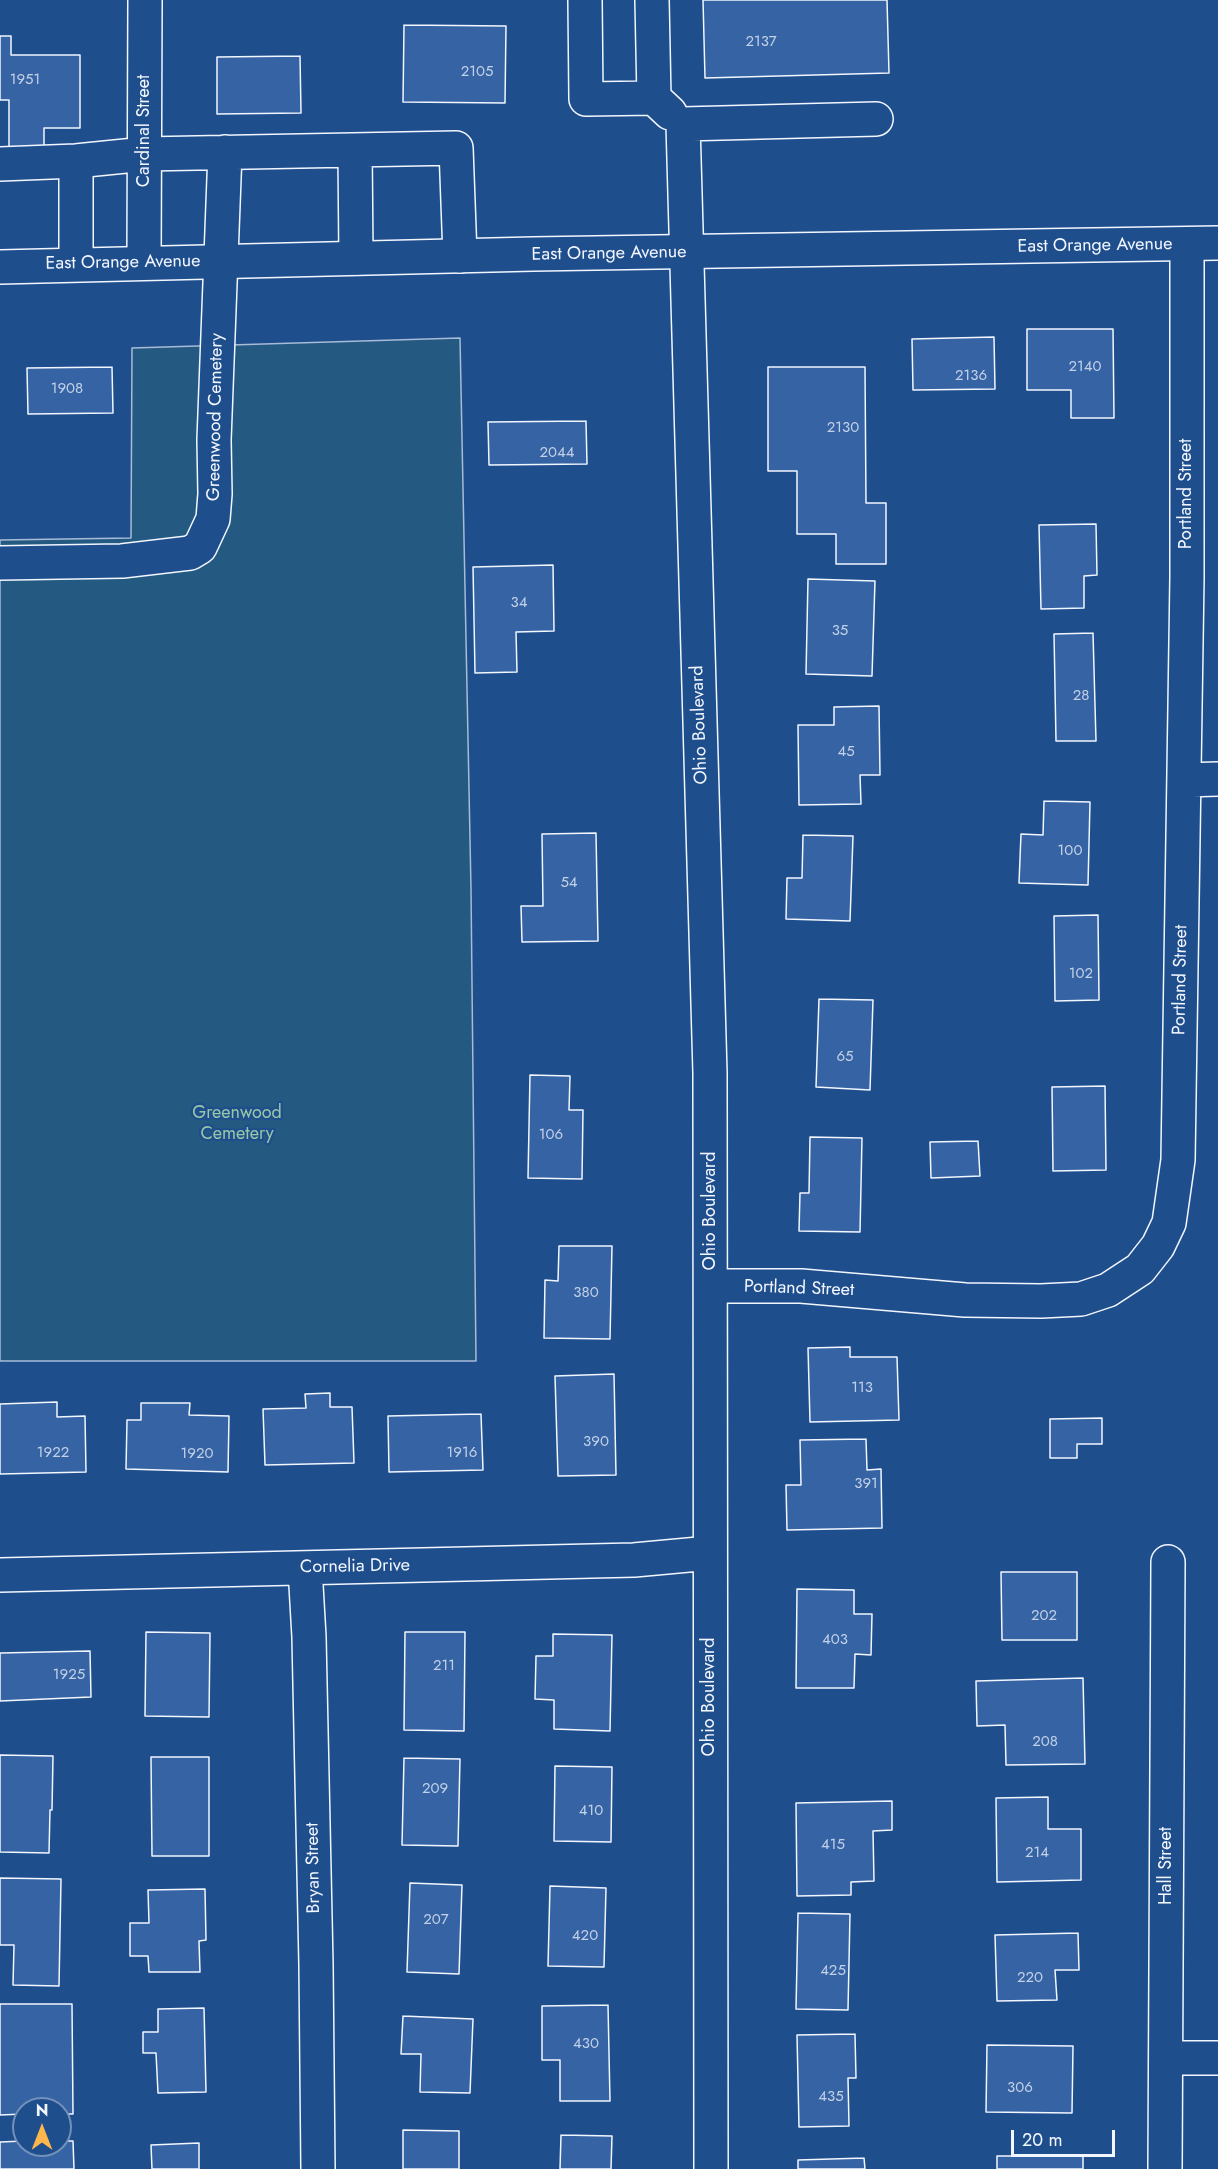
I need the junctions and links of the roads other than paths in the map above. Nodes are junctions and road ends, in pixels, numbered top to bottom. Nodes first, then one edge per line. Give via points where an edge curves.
1 (145, 0) edge
2 (585, 0) edge
3 (652, 0) edge
4 (654, 98) junction
5 (876, 119) dead end
6 (682, 124) junction
7 (355, 150) junction
8 (225, 152) junction
9 (145, 154) junction
10 (76, 161) junction
11 (0, 164) edge
12 (1203, 244) edge
13 (686, 253) junction
14 (460, 256) junction
15 (356, 258) junction
16 (219, 261) junction
17 (144, 262) junction
18 (76, 264) junction
19 (0, 267) edge
20 (0, 563) edge
21 (1218, 779) edge
22 (1184, 780) junction
23 (711, 1286) junction
24 (710, 1553) junction
25 (1168, 1562) dead end
26 (305, 1568) junction
27 (0, 1575) edge
28 (1166, 2058) junction
29 (1218, 2058) edge
30 (318, 2169) edge
31 (711, 2169) edge
32 (1165, 2169) edge

1 - 9 street, Cardinal Street
2 - 4 street via 586,99
3 - 4 street
4 - 6 street
5 - 6 street
6 - 13 street, Ohio Boulevard
7 - 8 street
7 - 14 street via 456,148
7 - 15 street
8 - 9 street
8 - 16 street
9 - 10 street
9 - 17 street, Cardinal Street
10 - 11 street
10 - 18 street
12 - 13 street, East Orange Avenue
12 - 22 street, Portland Street
13 - 14 street, East Orange Avenue
13 - 23 street, Ohio Boulevard via 710,1073
14 - 15 street, East Orange Avenue
15 - 16 street, East Orange Avenue
16 - 17 street, East Orange Avenue
16 - 20 street, Greenwood Cemetery via 215,494 213,519 200,547 190,553 122,561
17 - 18 street, East Orange Avenue
18 - 19 street, East Orange Avenue
21 - 22 street
22 - 23 street, Portland Street via 1178,1160 1169,1223 1140,1269 1108,1290 1081,1299 1041,1301 965,1300 801,1286
23 - 24 street, Ohio Boulevard
24 - 26 street, Cornelia Drive via 634,1560
24 - 31 street, Ohio Boulevard
25 - 28 street, Hall Street
26 - 27 street, Cornelia Drive
26 - 30 street, Bryan Street
28 - 29 street
28 - 32 street, Hall Street

